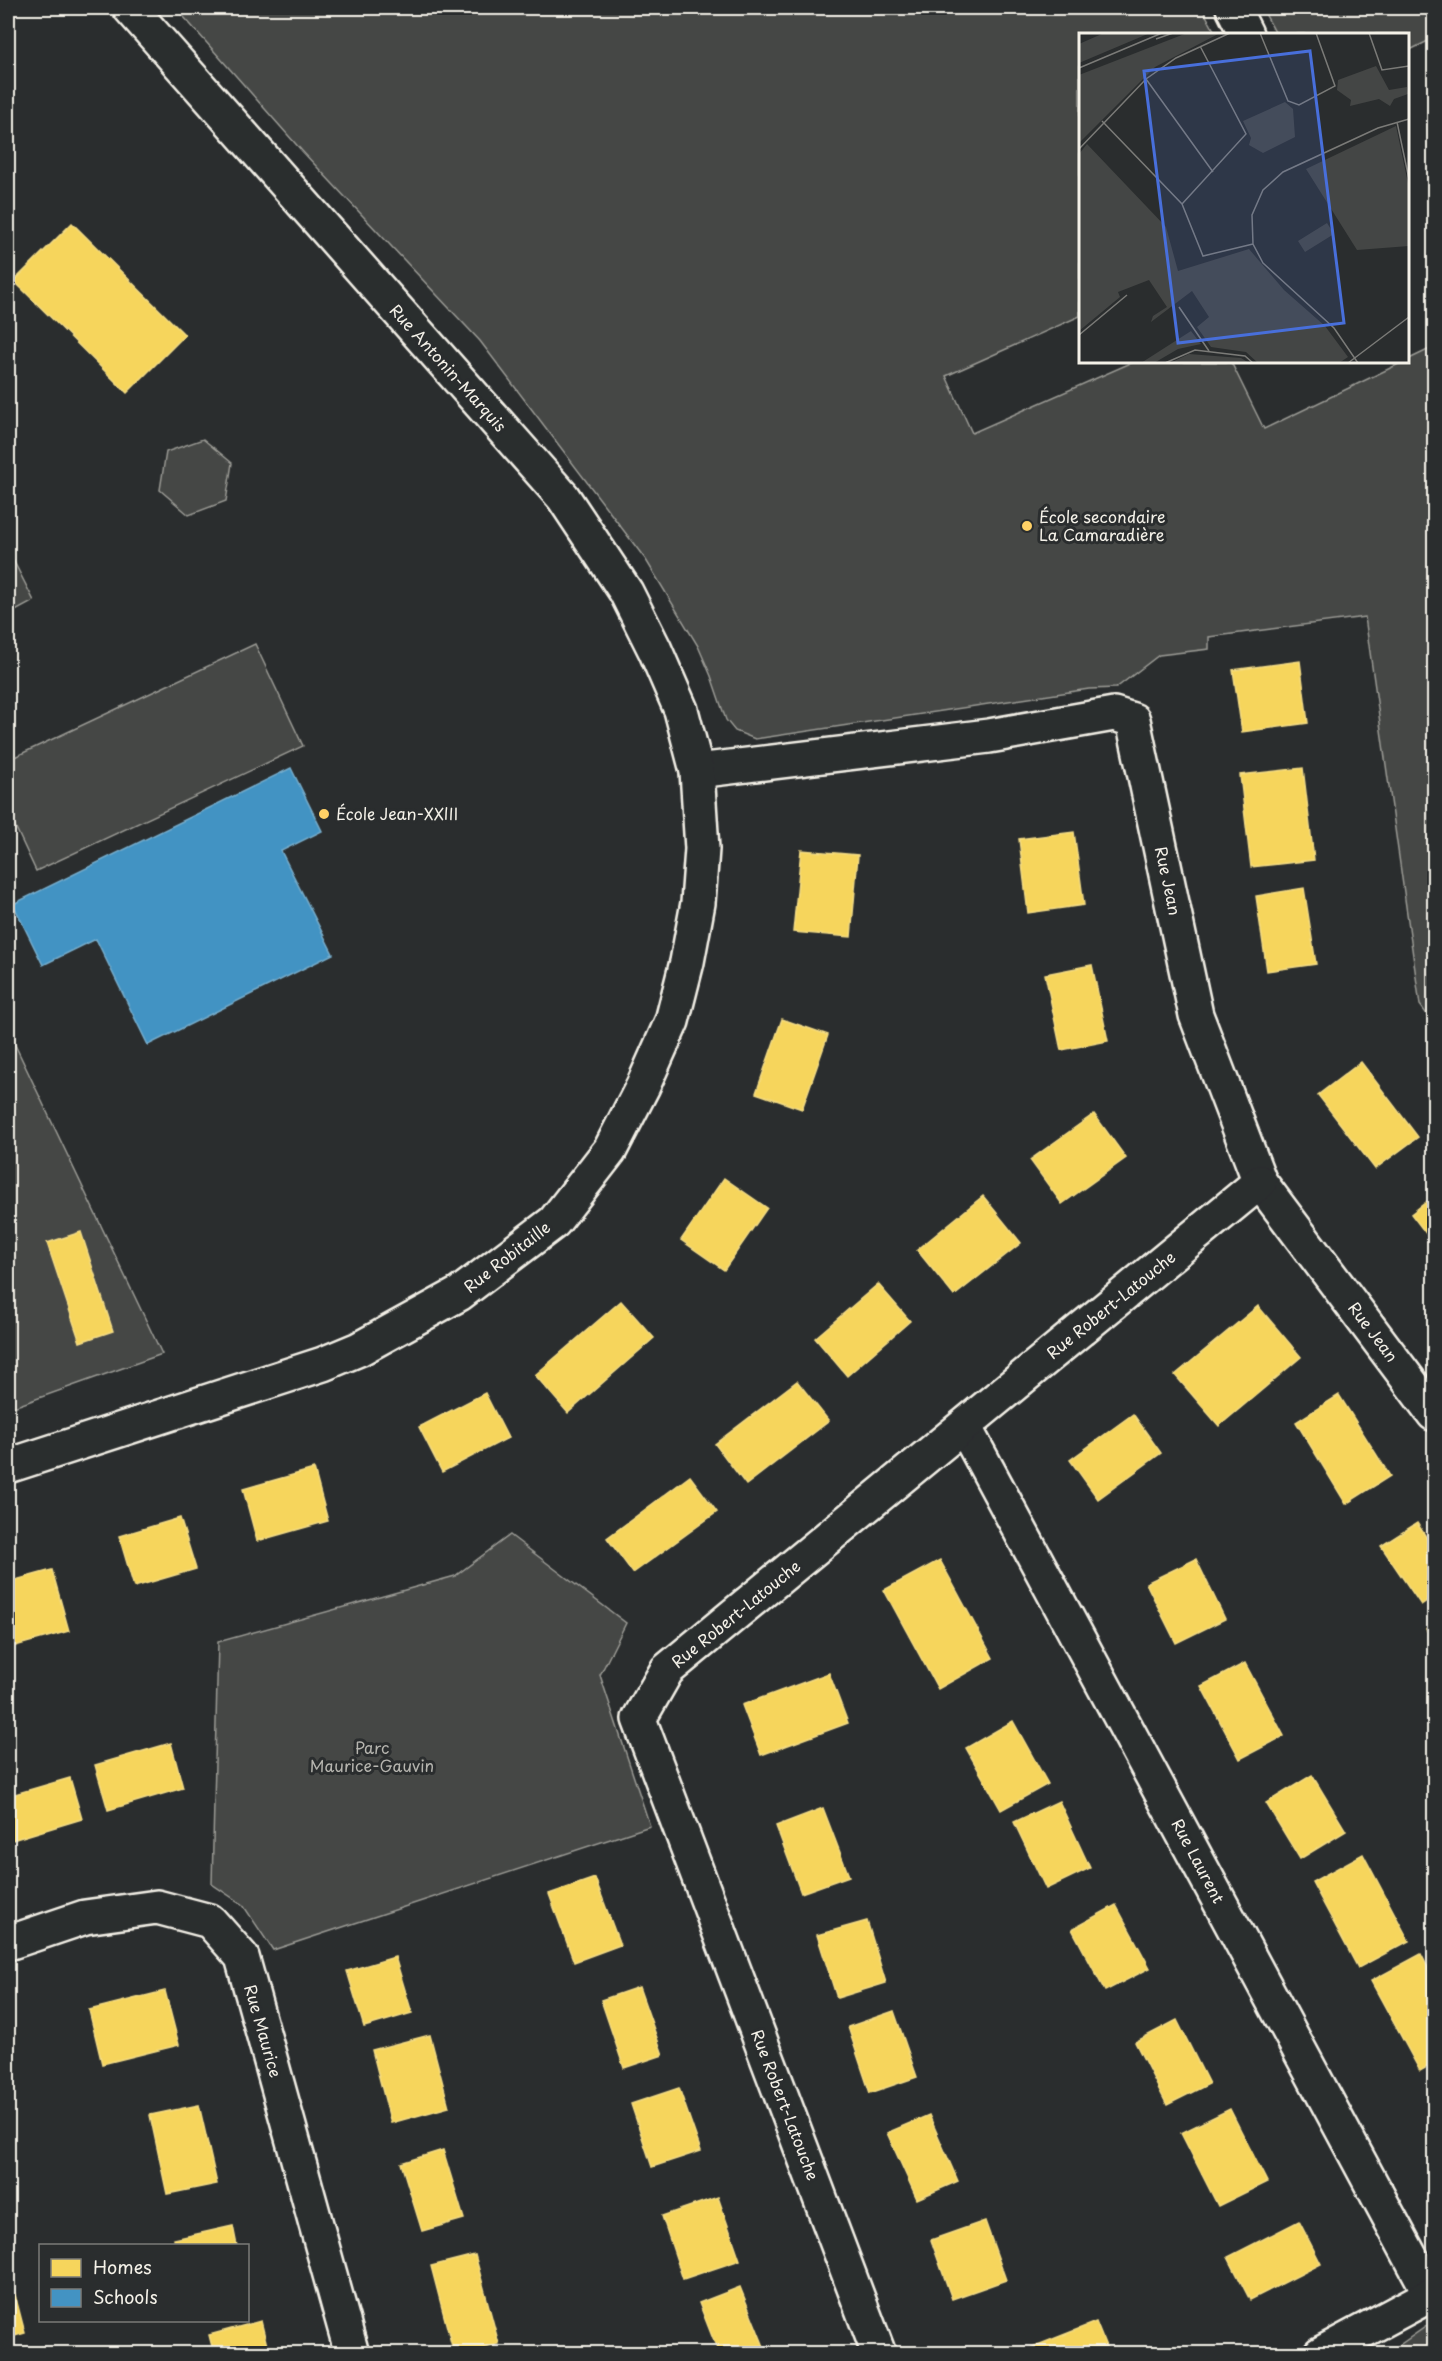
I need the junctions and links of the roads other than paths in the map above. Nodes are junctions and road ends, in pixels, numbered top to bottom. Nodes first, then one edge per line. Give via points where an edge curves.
1 (130, 8) edge
2 (1233, 8) edge
3 (1246, 33) edge
4 (696, 771) junction
5 (1260, 1182) junction
6 (1434, 1414) edge
7 (964, 1426) junction
8 (8, 1466) edge
9 (8, 1943) edge
10 (1433, 2294) edge
11 (352, 2354) edge
12 (879, 2354) edge
13 (1320, 2354) edge

1 - 4 street, Rue Antonin-Marquis via 563,497 626,592 655,650 681,710
2 - 3 street
4 - 5 street, Rue Jean via 989,736 1114,714 1133,720 1197,1015
4 - 8 street, Rue Robitaille via 702,849 698,903 672,1021 610,1150 554,1222 459,1294 359,1349
5 - 6 street, Rue Jean
5 - 7 street, Rue Robert-Latouche
7 - 10 street, Rue Laurent
7 - 12 street, Rue Robert-Latouche via 668,1670 639,1719
9 - 11 street, Rue Maurice via 85,1917 157,1907 210,1921 242,1957
10 - 13 street

